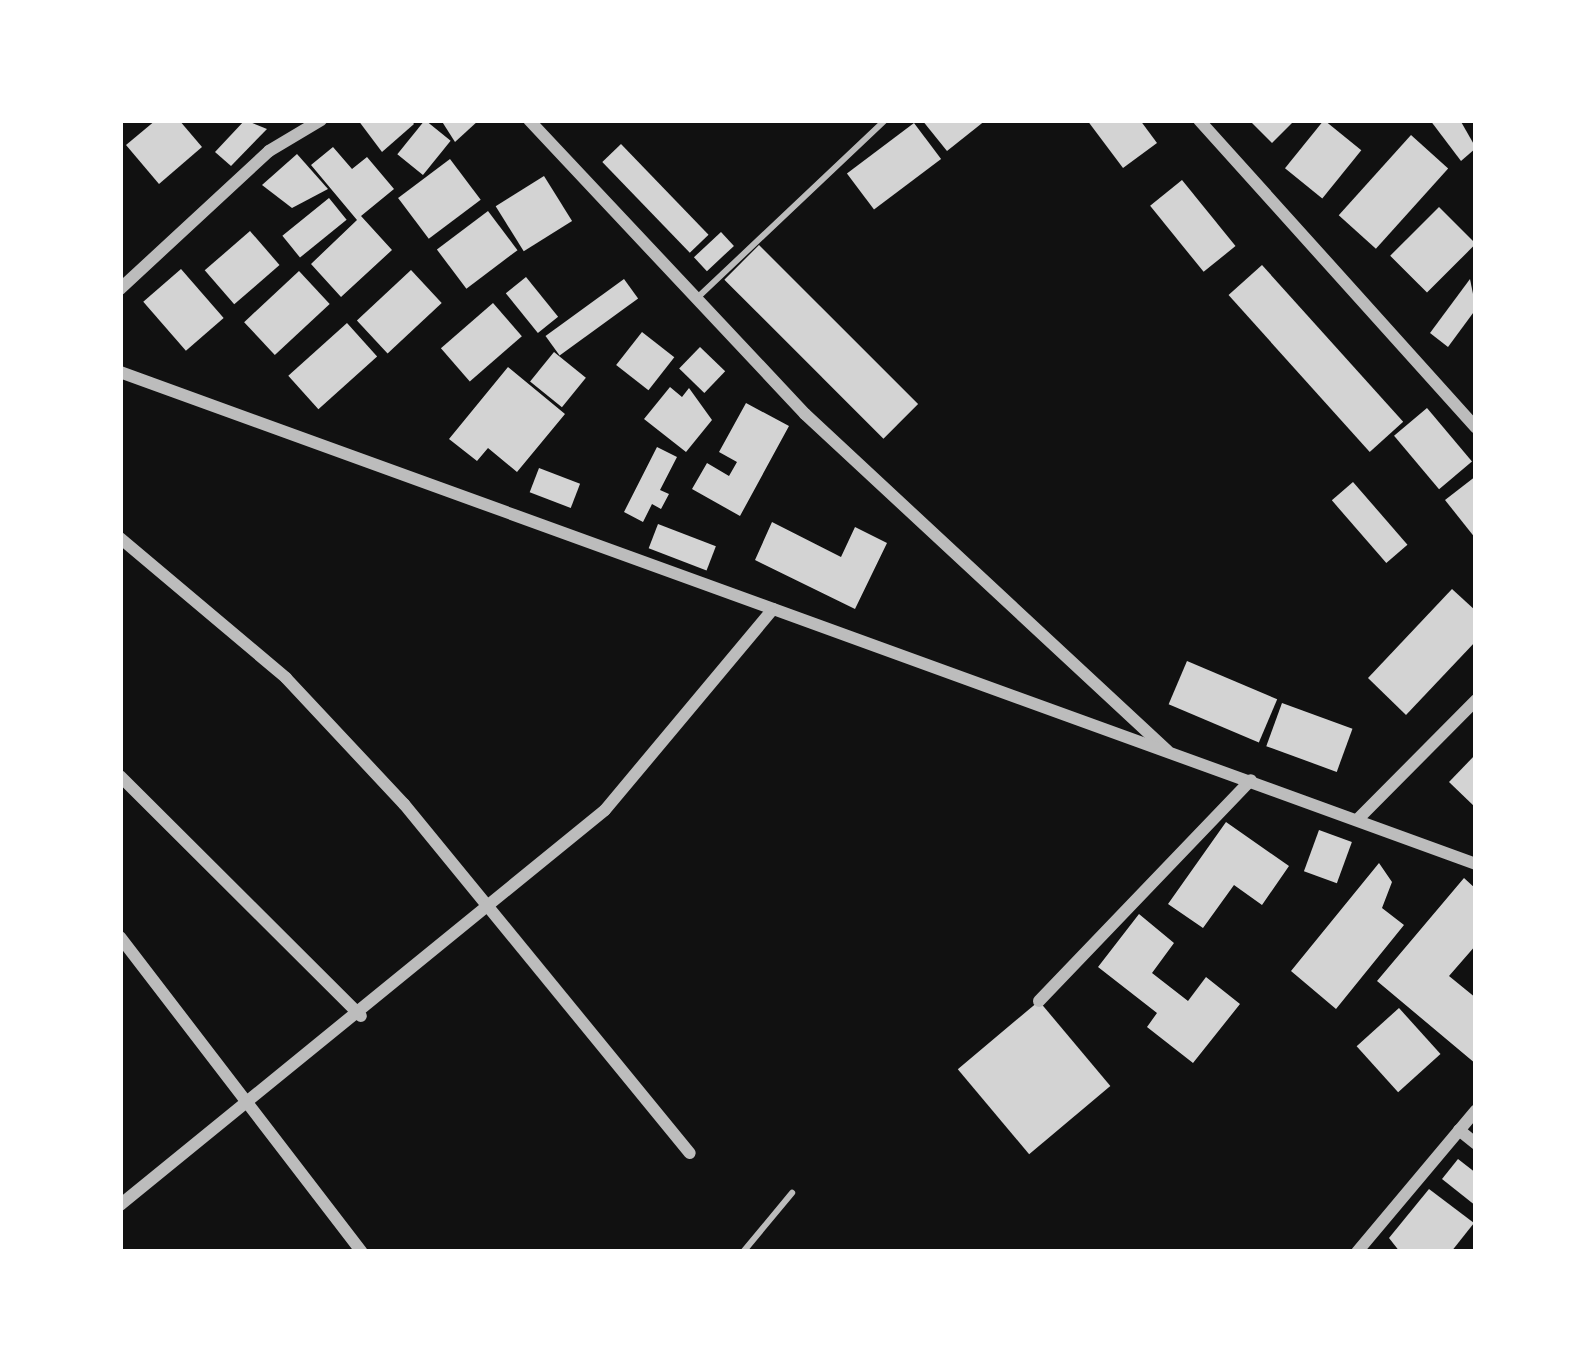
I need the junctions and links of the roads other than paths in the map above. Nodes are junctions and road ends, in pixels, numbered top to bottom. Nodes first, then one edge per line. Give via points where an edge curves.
1 (321, 120) edge
2 (529, 120) edge
3 (885, 120) edge
4 (1199, 120) edge
5 (120, 289) edge
6 (696, 299) junction
7 (120, 372) edge
8 (1476, 428) edge
9 (120, 538) edge
10 (773, 609) junction
11 (1476, 700) edge
12 (1174, 757) junction
13 (120, 776) edge
14 (1252, 780) junction
15 (1358, 819) junction
16 (1476, 864) edge
17 (487, 904) junction
18 (120, 938) edge
19 (1040, 1001) dead end
20 (361, 1016) junction
21 (251, 1103) junction
22 (1476, 1110) edge
23 (1459, 1130) junction
24 (1476, 1144) edge
25 (691, 1153) dead end
26 (791, 1193) dead end
27 (120, 1205) edge
28 (362, 1252) edge
29 (743, 1252) edge
30 (1357, 1252) edge

1 - 5 street via 269,152
2 - 6 street
3 - 6 lane
4 - 8 street
6 - 12 street via 805,414
7 - 10 street
9 - 17 street via 286,678
10 - 12 street
10 - 17 street via 605,810
11 - 15 street
12 - 14 street
13 - 20 street
14 - 15 street
14 - 19 street
15 - 16 street
17 - 20 street
17 - 25 street
18 - 21 street
20 - 21 street
21 - 27 street
21 - 28 street
22 - 23 street
23 - 24 street
23 - 30 street
26 - 29 lane

